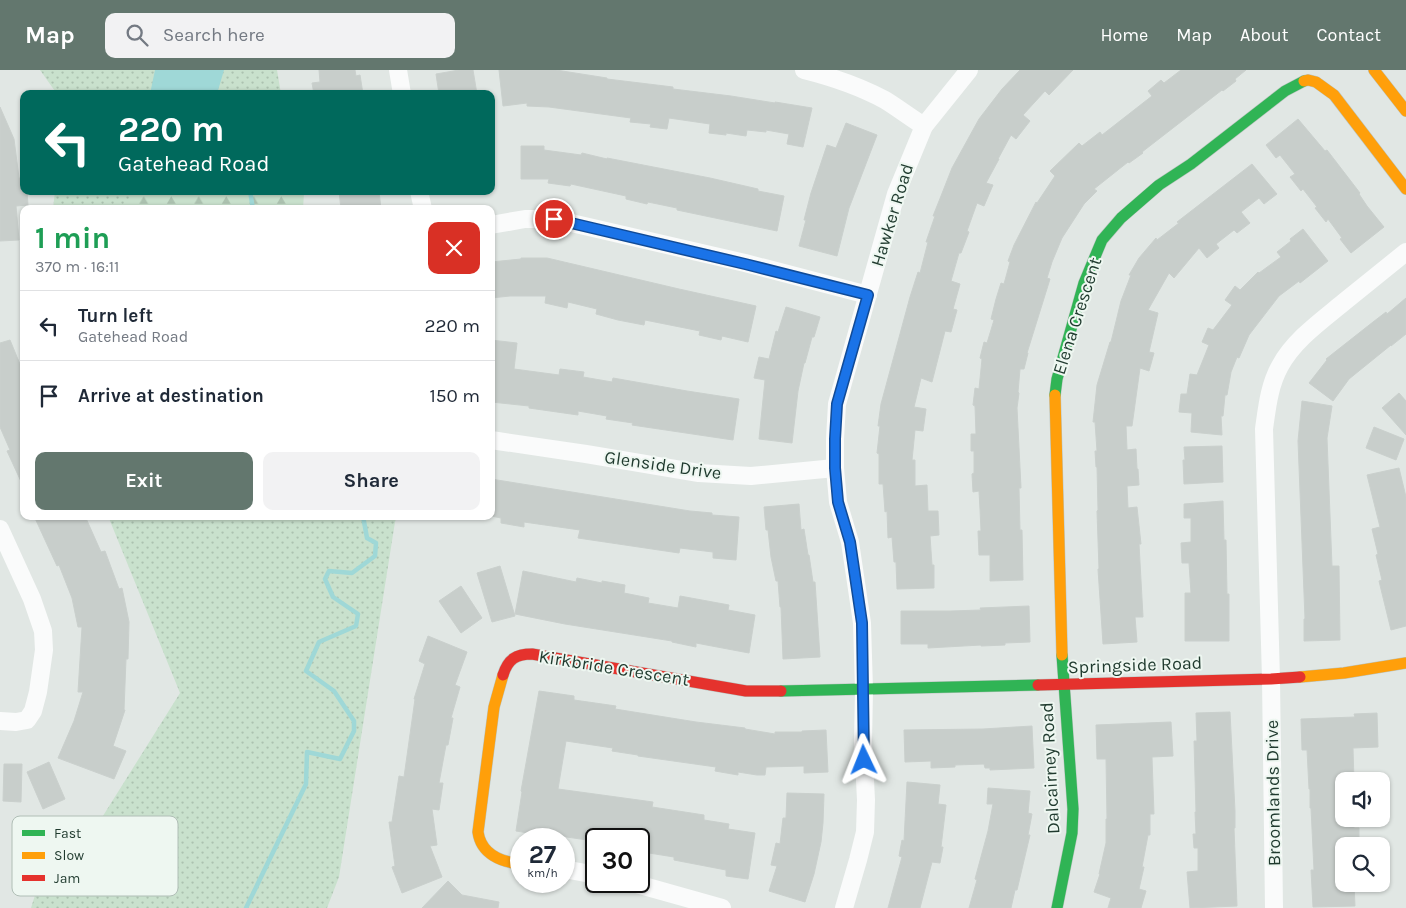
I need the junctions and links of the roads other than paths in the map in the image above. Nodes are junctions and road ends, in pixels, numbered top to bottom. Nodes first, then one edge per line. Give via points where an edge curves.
1 (398, 70) edge
2 (804, 70) edge
3 (969, 70) edge
4 (1374, 70) edge
5 (401, 90) edge
6 (1404, 104) edge
7 (924, 126) junction
8 (1406, 189) edge
9 (495, 224) edge
10 (1406, 252) edge
11 (868, 295) junction
12 (495, 441) edge
13 (835, 468) junction
14 (0, 529) edge
15 (1406, 663) edge
16 (1271, 679) junction
17 (1063, 685) junction
18 (864, 690) junction
19 (0, 720) edge
20 (510, 861) edge
21 (650, 888) edge
22 (722, 908) edge
23 (844, 908) edge
24 (1057, 908) edge
25 (1274, 908) edge

1 - 5 street
2 - 7 street via 856,86 885,100
3 - 7 street, Hawker Road
4 - 6 street
7 - 11 street, Hawker Road via 896,194
8 - 17 street, Elena Crescent via 1334,95 1308,80 1285,91 1191,164 1158,185 1102,240 1084,283 1056,379 1054,400
9 - 11 street via 554,219
10 - 16 street via 1316,324 1294,347 1272,383 1264,429
11 - 13 street, Hawker Road via 837,404
12 - 13 street, Glenside Drive via 699,473 751,476
13 - 18 street, Hawker Road via 838,502 850,542 862,623
14 - 19 street via 44,631 34,711 27,720
15 - 16 street, Springside Road via 1344,673
16 - 17 street, Springside Road
16 - 25 street, Broomlands Drive
17 - 18 street, Springside Road
17 - 24 street, Dalcairney Road via 1073,809 1072,833
18 - 20 street, Kirkbride Crescent via 746,691 520,654 505,670 494,707 478,830 481,844 489,853
18 - 23 street, Hawker Road via 865,832
21 - 22 street

